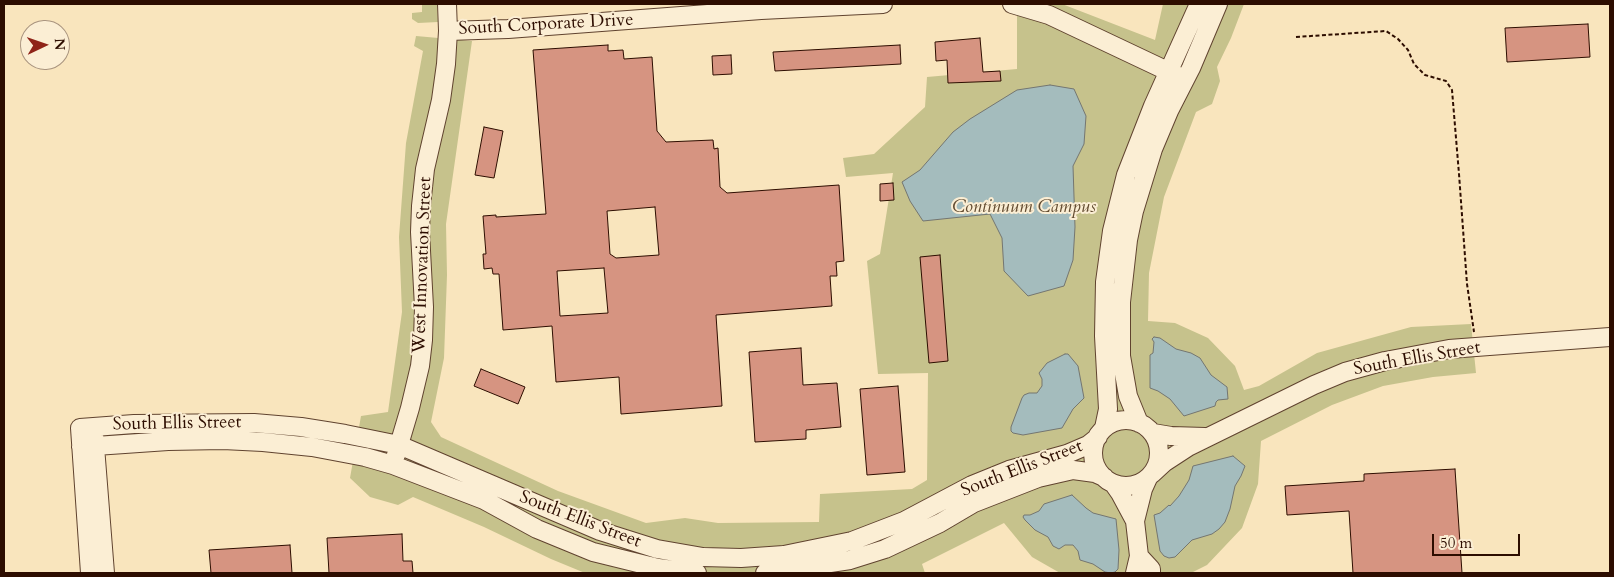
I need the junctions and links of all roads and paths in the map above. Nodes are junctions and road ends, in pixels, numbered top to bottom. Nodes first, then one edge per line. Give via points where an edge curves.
1 (446, 4) edge
2 (883, 4) edge
3 (1012, 4) edge
4 (1199, 4) edge
5 (1218, 4) edge
6 (448, 31) junction
7 (1296, 37) dead end
8 (1169, 70) junction
9 (1186, 79) junction
10 (1610, 337) edge
11 (1476, 346) junction
12 (1146, 428) junction
13 (1101, 432) junction
14 (1208, 437) junction
15 (399, 445) junction
16 (88, 446) junction
17 (393, 465) junction
18 (1150, 476) junction
19 (1108, 480) junction
20 (1135, 521) junction
21 (1137, 565) edge
22 (90, 573) edge
23 (104, 573) edge
24 (697, 573) edge
25 (765, 573) edge
26 (1151, 573) edge

1 - 6 street, West Innovation Street
2 - 6 street, South Corporate Drive
3 - 8 street via 1049,15
4 - 8 street
5 - 9 street
6 - 15 street, West Innovation Street via 441,100 425,168 420,232 424,307 420,366
7 - 11 path via 1386,31 1408,50 1414,64 1426,75 1446,81 1452,90 1467,284
8 - 9 street
8 - 13 street via 1126,175 1112,231 1105,282 1108,409
9 - 12 street via 1153,149 1134,211 1124,263 1121,356 1130,405
10 - 11 street, South Ellis Street
11 - 14 street, South Ellis Street via 1385,361 1345,372
12 - 13 street via 1130,420 1121,420
12 - 14 street, South Ellis Street via 1171,436
12 - 18 street via 1158,443 1159,454
13 - 15 street, South Ellis Street via 1088,445 972,485 904,521 852,541 784,555 741,558 702,557 600,532
13 - 19 street via 1094,447 1094,458 1097,468
14 - 18 street, South Ellis Street via 1165,462
15 - 16 street, South Ellis Street via 306,428 254,423 196,423 87,427
15 - 17 street, West Innovation Street
16 - 17 street, South Ellis Street via 177,441 263,442 312,447
16 - 22 street
16 - 23 street
17 - 24 street, South Ellis Street via 484,500 537,529 594,552 658,568
18 - 19 street via 1131,486
18 - 20 street via 1143,489
19 - 20 street via 1120,493
19 - 25 street, South Ellis Street via 1095,473 1073,470 1038,478 974,503 885,549 850,560
20 - 21 street
21 - 26 street via 1150,569

